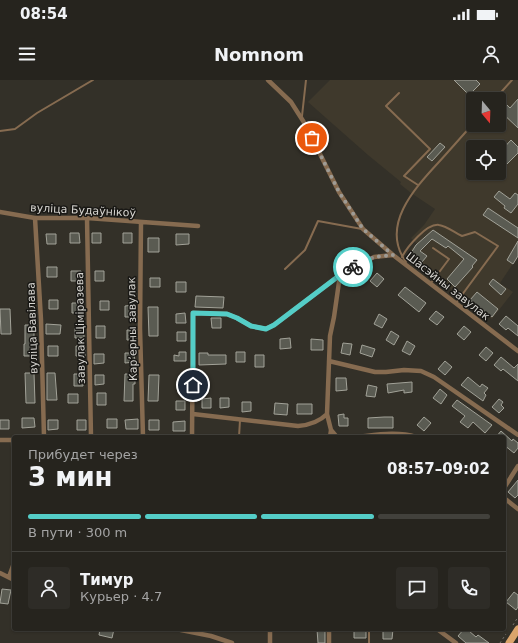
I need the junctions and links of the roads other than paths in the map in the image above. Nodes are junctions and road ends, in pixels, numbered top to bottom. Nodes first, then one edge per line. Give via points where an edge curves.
1 (93, 80) edge
2 (268, 80) edge
3 (306, 80) edge
4 (512, 80) edge
5 (501, 92) edge
6 (399, 93) dead end
7 (302, 119) junction
8 (0, 131) edge
9 (466, 132) edge
10 (418, 186) junction
11 (0, 212) edge
12 (35, 218) junction
13 (87, 218) junction
14 (141, 222) junction
15 (198, 226) dead end
16 (363, 229) junction
17 (433, 248) dead end
18 (393, 255) junction
19 (402, 257) junction
20 (410, 268) junction
21 (285, 269) dead end
22 (340, 275) junction
23 (431, 284) junction
24 (456, 303) junction
25 (518, 351) edge
26 (328, 361) junction
27 (193, 414) junction
28 (327, 414) junction
29 (240, 420) junction
30 (331, 430) junction
31 (44, 435) edge
32 (91, 435) edge
33 (143, 435) edge
34 (192, 435) edge
35 (239, 435) edge
36 (330, 435) edge
37 (335, 435) edge
38 (384, 435) edge
39 (408, 435) edge
40 (518, 435) edge
41 (0, 440) edge
42 (12, 440) edge
43 (518, 466) edge
44 (506, 485) edge
45 (506, 500) edge
46 (518, 509) edge
47 (12, 569) edge
48 (0, 573) edge
49 (9, 577) junction
50 (12, 579) edge
51 (518, 629) edge
52 (186, 631) edge
53 (270, 631) edge
54 (329, 631) edge
55 (369, 631) edge
56 (440, 631) edge
57 (232, 643) edge
58 (270, 643) edge
59 (329, 643) edge
60 (369, 643) edge
61 (456, 643) edge
62 (509, 643) edge

1 - 8 lane via 15,128
2 - 7 street via 291,102
3 - 7 lane
4 - 5 lane
6 - 10 lane via 386,106 430,149 404,176
7 - 16 street via 339,192
9 - 10 lane
10 - 19 lane via 404,207 396,230 399,253
11 - 12 street, вуліца Будаўнікоў
12 - 13 street, вуліца Будаўнікоў
12 - 31 street, вуліца Вавілава via 42,320
13 - 14 street, вуліца Будаўнікоў
13 - 32 street, завулак Ціміразева
14 - 15 street, вуліца Будаўнікоў
14 - 33 street, Карʼерны завулак
16 - 18 street
16 - 21 lane via 318,221 305,250
17 - 23 lane via 449,259
18 - 20 street, Шасэйны завулак
18 - 22 street, Шасэйны завулак via 374,257
19 - 20 lane
19 - 24 lane via 410,245 428,228 435,225 462,236 475,232 498,246
20 - 23 street, Шасэйны завулак
22 - 26 street
22 - 27 street, Шасэйны завулак via 266,329 251,326 227,314 193,313
23 - 24 street, Шасэйны завулак
24 - 25 street, Шасэйны завулак
26 - 28 street
26 - 40 street via 375,372 421,371 434,377
27 - 29 street
27 - 34 street
28 - 29 street via 309,425 298,426
28 - 30 street
29 - 35 lane
30 - 36 street
30 - 37 street
38 - 39 street
41 - 42 street
43 - 44 street
45 - 46 street
47 - 49 street
48 - 49 street
49 - 50 street
51 - 62 main road
52 - 57 street
53 - 58 street
54 - 59 street
55 - 60 lane
56 - 61 street

